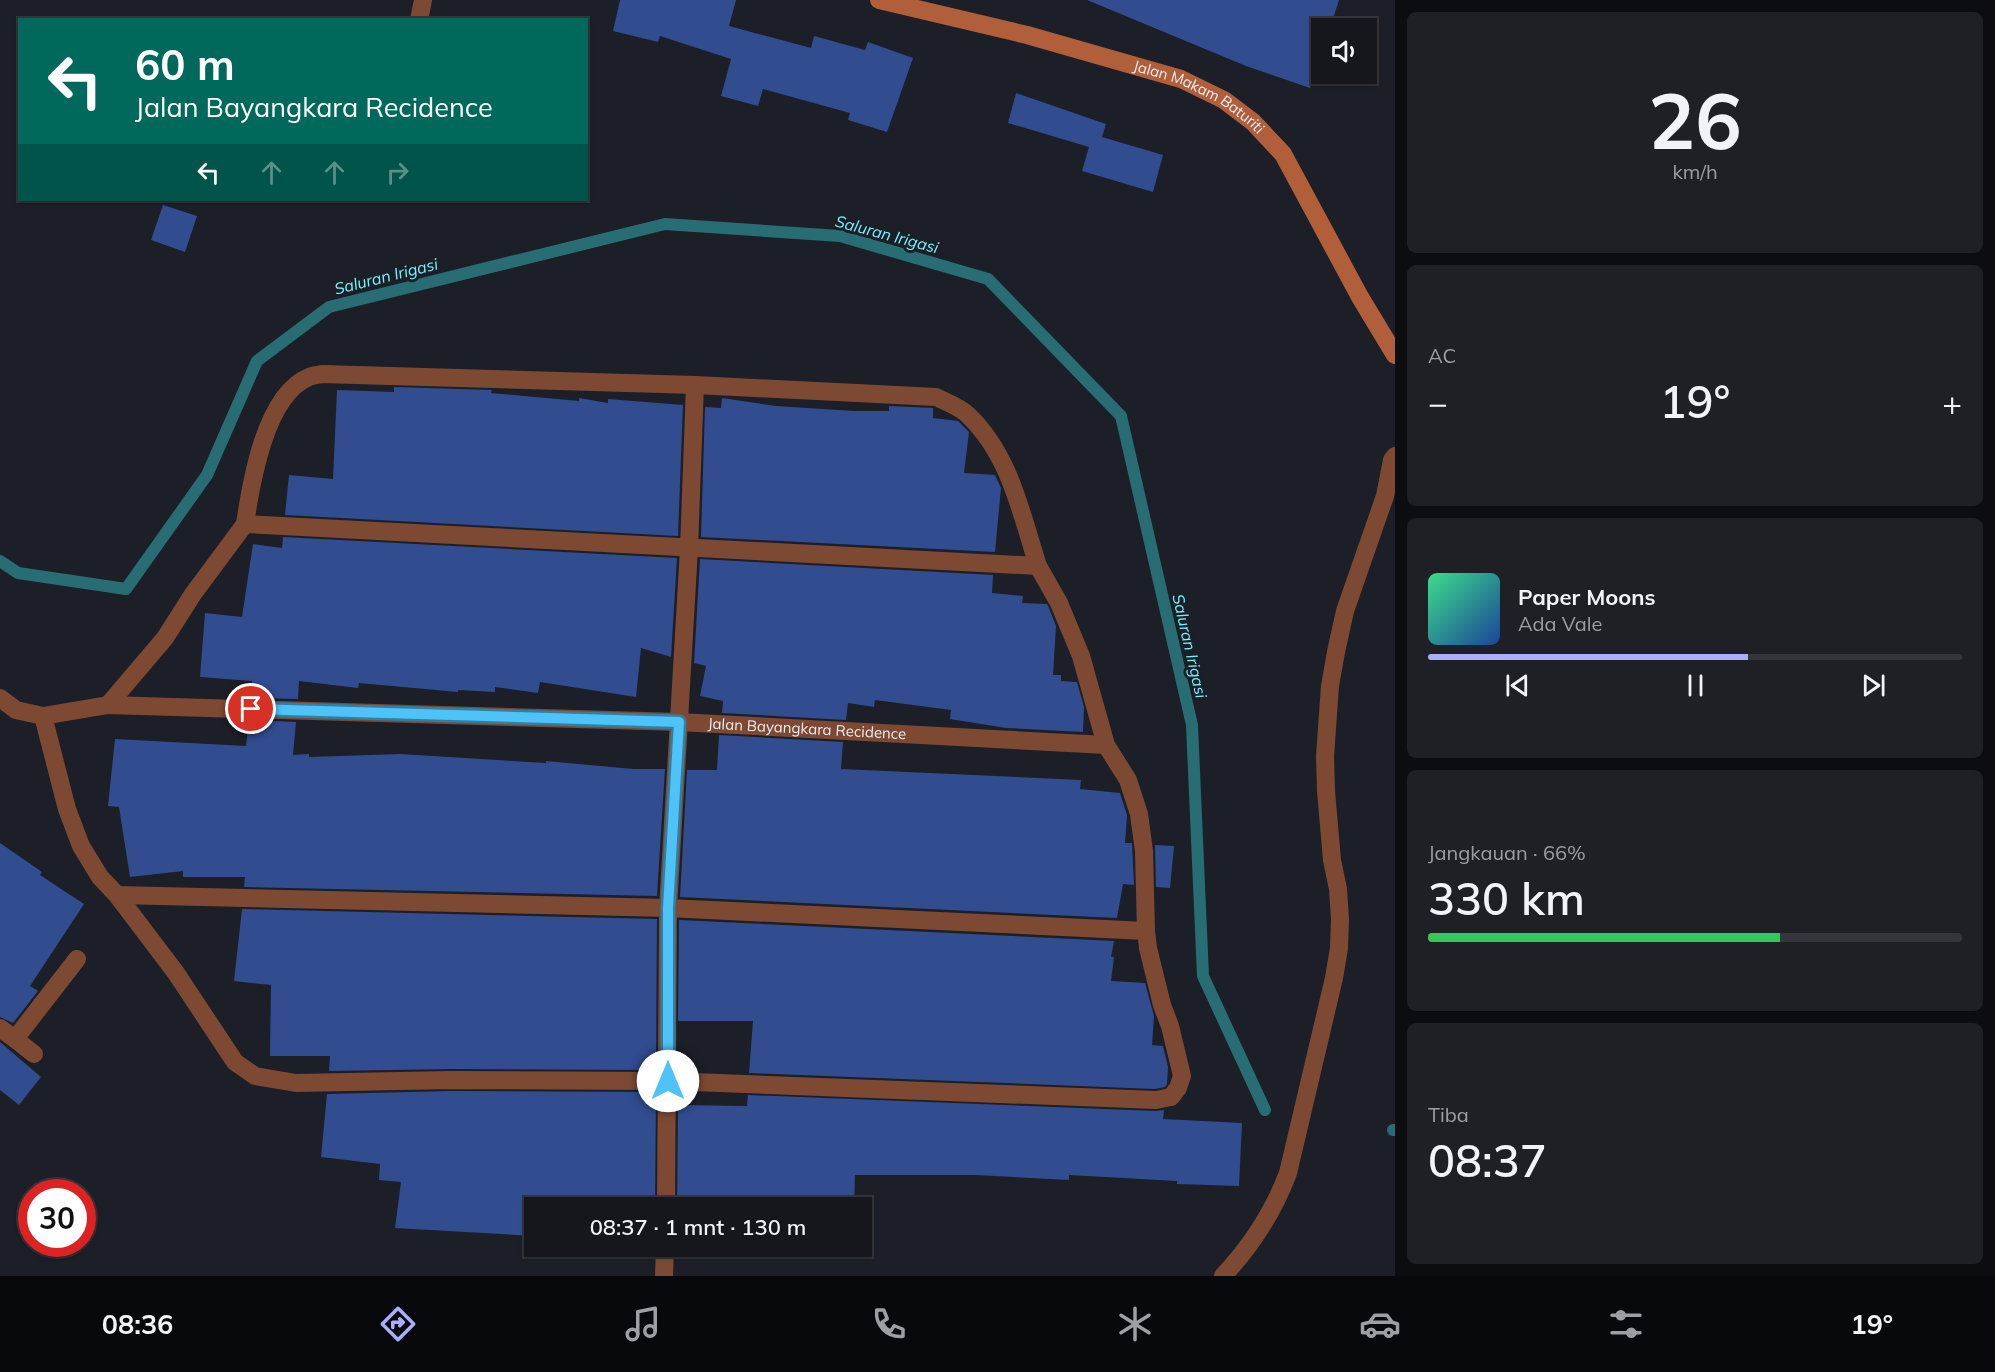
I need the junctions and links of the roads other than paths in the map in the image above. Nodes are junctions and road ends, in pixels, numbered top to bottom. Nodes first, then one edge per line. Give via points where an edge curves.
1 (423, 0) edge
2 (879, 0) edge
3 (419, 18) edge
4 (1395, 355) edge
5 (695, 385) junction
6 (1395, 456) edge
7 (245, 524) junction
8 (689, 549) junction
9 (1038, 566) junction
10 (0, 698) edge
11 (108, 705) junction
12 (43, 716) junction
13 (679, 722) junction
14 (1106, 745) junction
15 (117, 895) junction
16 (668, 908) junction
17 (1146, 931) junction
18 (77, 959) dead end
19 (7, 1033) edge
20 (34, 1054) dead end
21 (668, 1081) junction
22 (666, 1197) edge
23 (665, 1257) edge
24 (664, 1276) edge
25 (1223, 1276) edge

1 - 3 street
2 - 4 street, Jalan Makam Baturiti via 1027,35 1172,76 1224,100 1253,122 1282,154
5 - 7 street via 322,374 308,377 292,389 270,422 252,481
5 - 8 street
5 - 9 street via 936,397 967,414 996,449
6 - 25 street via 1345,610 1330,686 1326,791 1340,919 1334,978 1288,1173 1262,1229
7 - 8 street
7 - 11 street via 165,638
8 - 9 street
8 - 13 street
9 - 14 street via 1081,656
10 - 12 street, Jalan Bayangkara Recidence via 16,710
11 - 12 street, Jalan Bayangkara Recidence
11 - 13 street, Jalan Bayangkara Recidence
12 - 15 street via 81,846 100,877
13 - 14 street, Jalan Bayangkara Recidence
13 - 16 street
14 - 17 street via 1128,780 1139,814
15 - 16 street
15 - 21 street via 176,973 235,1062 255,1076 296,1083
16 - 17 street
16 - 21 street
17 - 21 street via 1182,1076 1171,1097 1156,1100
18 - 19 street
19 - 20 street
21 - 22 street
23 - 24 street

